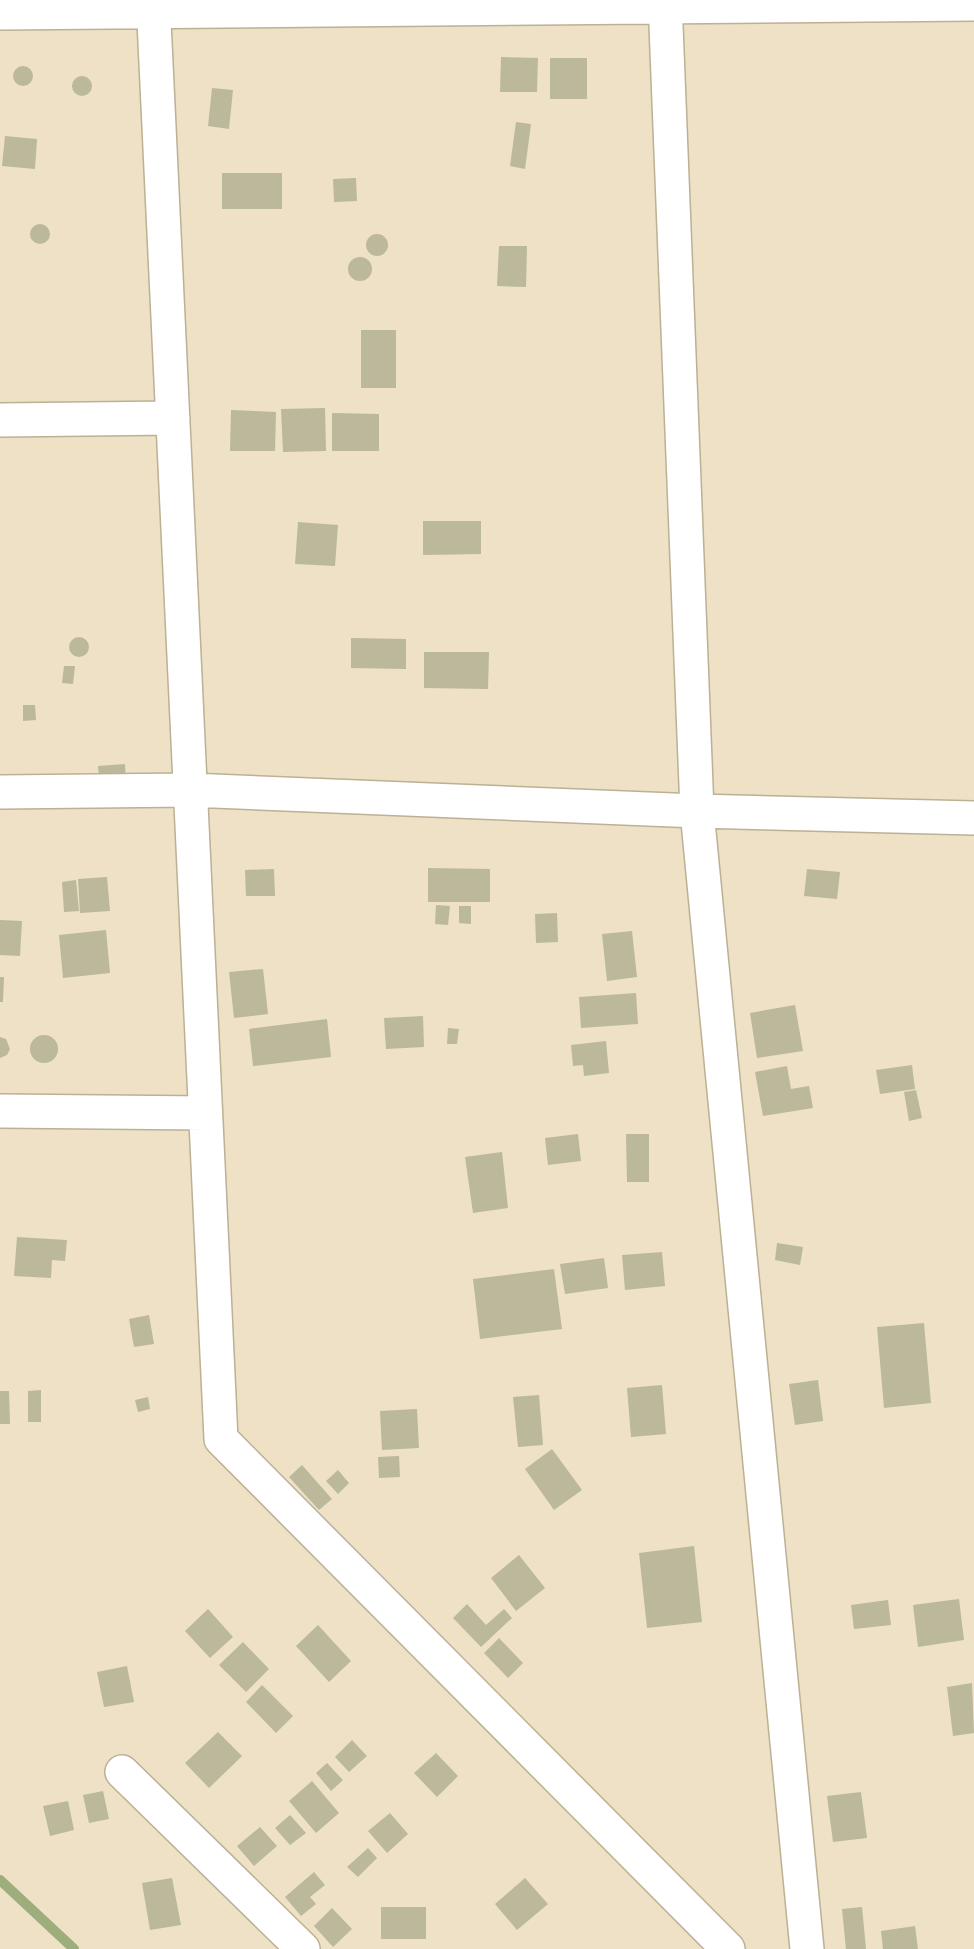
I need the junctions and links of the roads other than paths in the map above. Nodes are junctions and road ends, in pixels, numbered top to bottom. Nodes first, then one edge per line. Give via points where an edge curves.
1 (662, 2) edge
2 (974, 4) edge
3 (154, 6) edge
4 (0, 14) edge
5 (173, 418) junction
6 (0, 420) edge
7 (190, 790) junction
8 (0, 792) edge
9 (697, 811) junction
10 (974, 818) edge
11 (0, 1111) edge
12 (205, 1113) junction
13 (122, 1772) dead end
14 (303, 1949) edge
15 (728, 1949) edge
16 (807, 1949) edge

1 - 2 street
1 - 3 street
1 - 9 street
3 - 4 street
3 - 5 street
5 - 6 street
5 - 7 street
7 - 8 street
7 - 9 street
7 - 12 street
9 - 10 street
9 - 16 street
11 - 12 street
12 - 15 street via 221,1438
13 - 14 street

